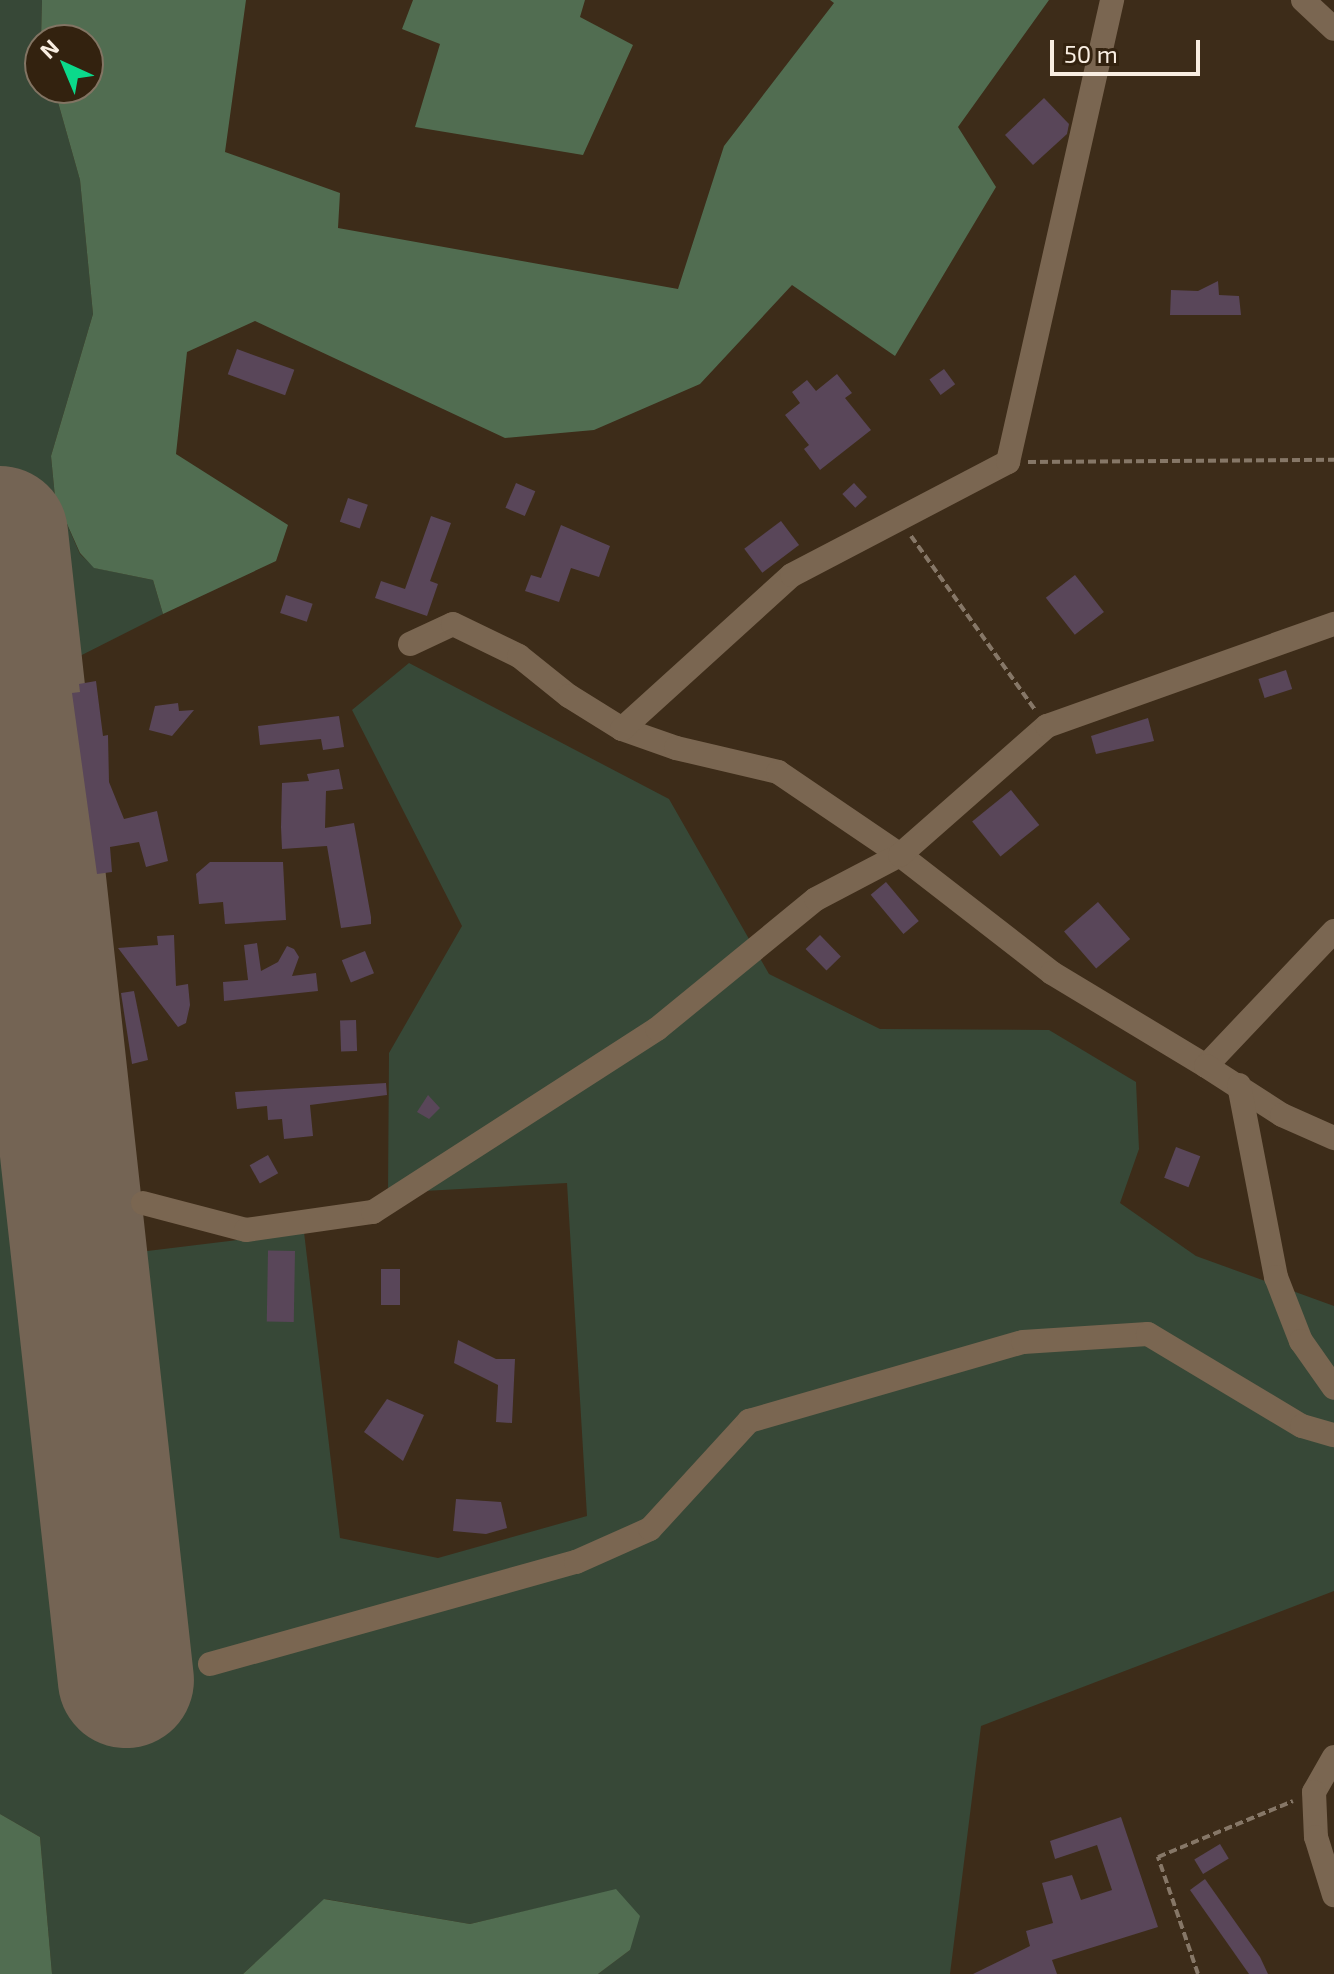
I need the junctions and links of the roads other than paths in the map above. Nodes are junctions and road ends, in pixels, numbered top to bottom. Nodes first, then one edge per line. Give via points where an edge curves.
1 (1112, 0) edge
2 (1303, 0) edge
3 (1334, 29) edge
4 (1334, 624) edge
5 (410, 644) dead end
6 (622, 729) junction
7 (900, 855) junction
8 (1334, 931) edge
9 (1206, 1066) junction
10 (1239, 1085) junction
11 (1334, 1138) edge
12 (143, 1203) dead end
13 (1334, 1388) edge
14 (1334, 1435) edge
15 (210, 1664) dead end
16 (1334, 1757) edge
17 (1334, 1895) edge

1 - 6 street via 1008,462 792,575
2 - 3 street
4 - 7 street via 1047,726
5 - 6 street via 453,624 519,656
6 - 7 street via 778,772
7 - 9 street via 1052,973
7 - 12 street via 816,899 657,1029 373,1212 246,1230
8 - 9 street
9 - 10 street
10 - 11 street via 1282,1115
10 - 13 street via 1276,1277 1301,1341
14 - 15 street via 1302,1426 1148,1334 1023,1342 749,1421 650,1529 576,1562
16 - 17 street via 1314,1792 1316,1837

